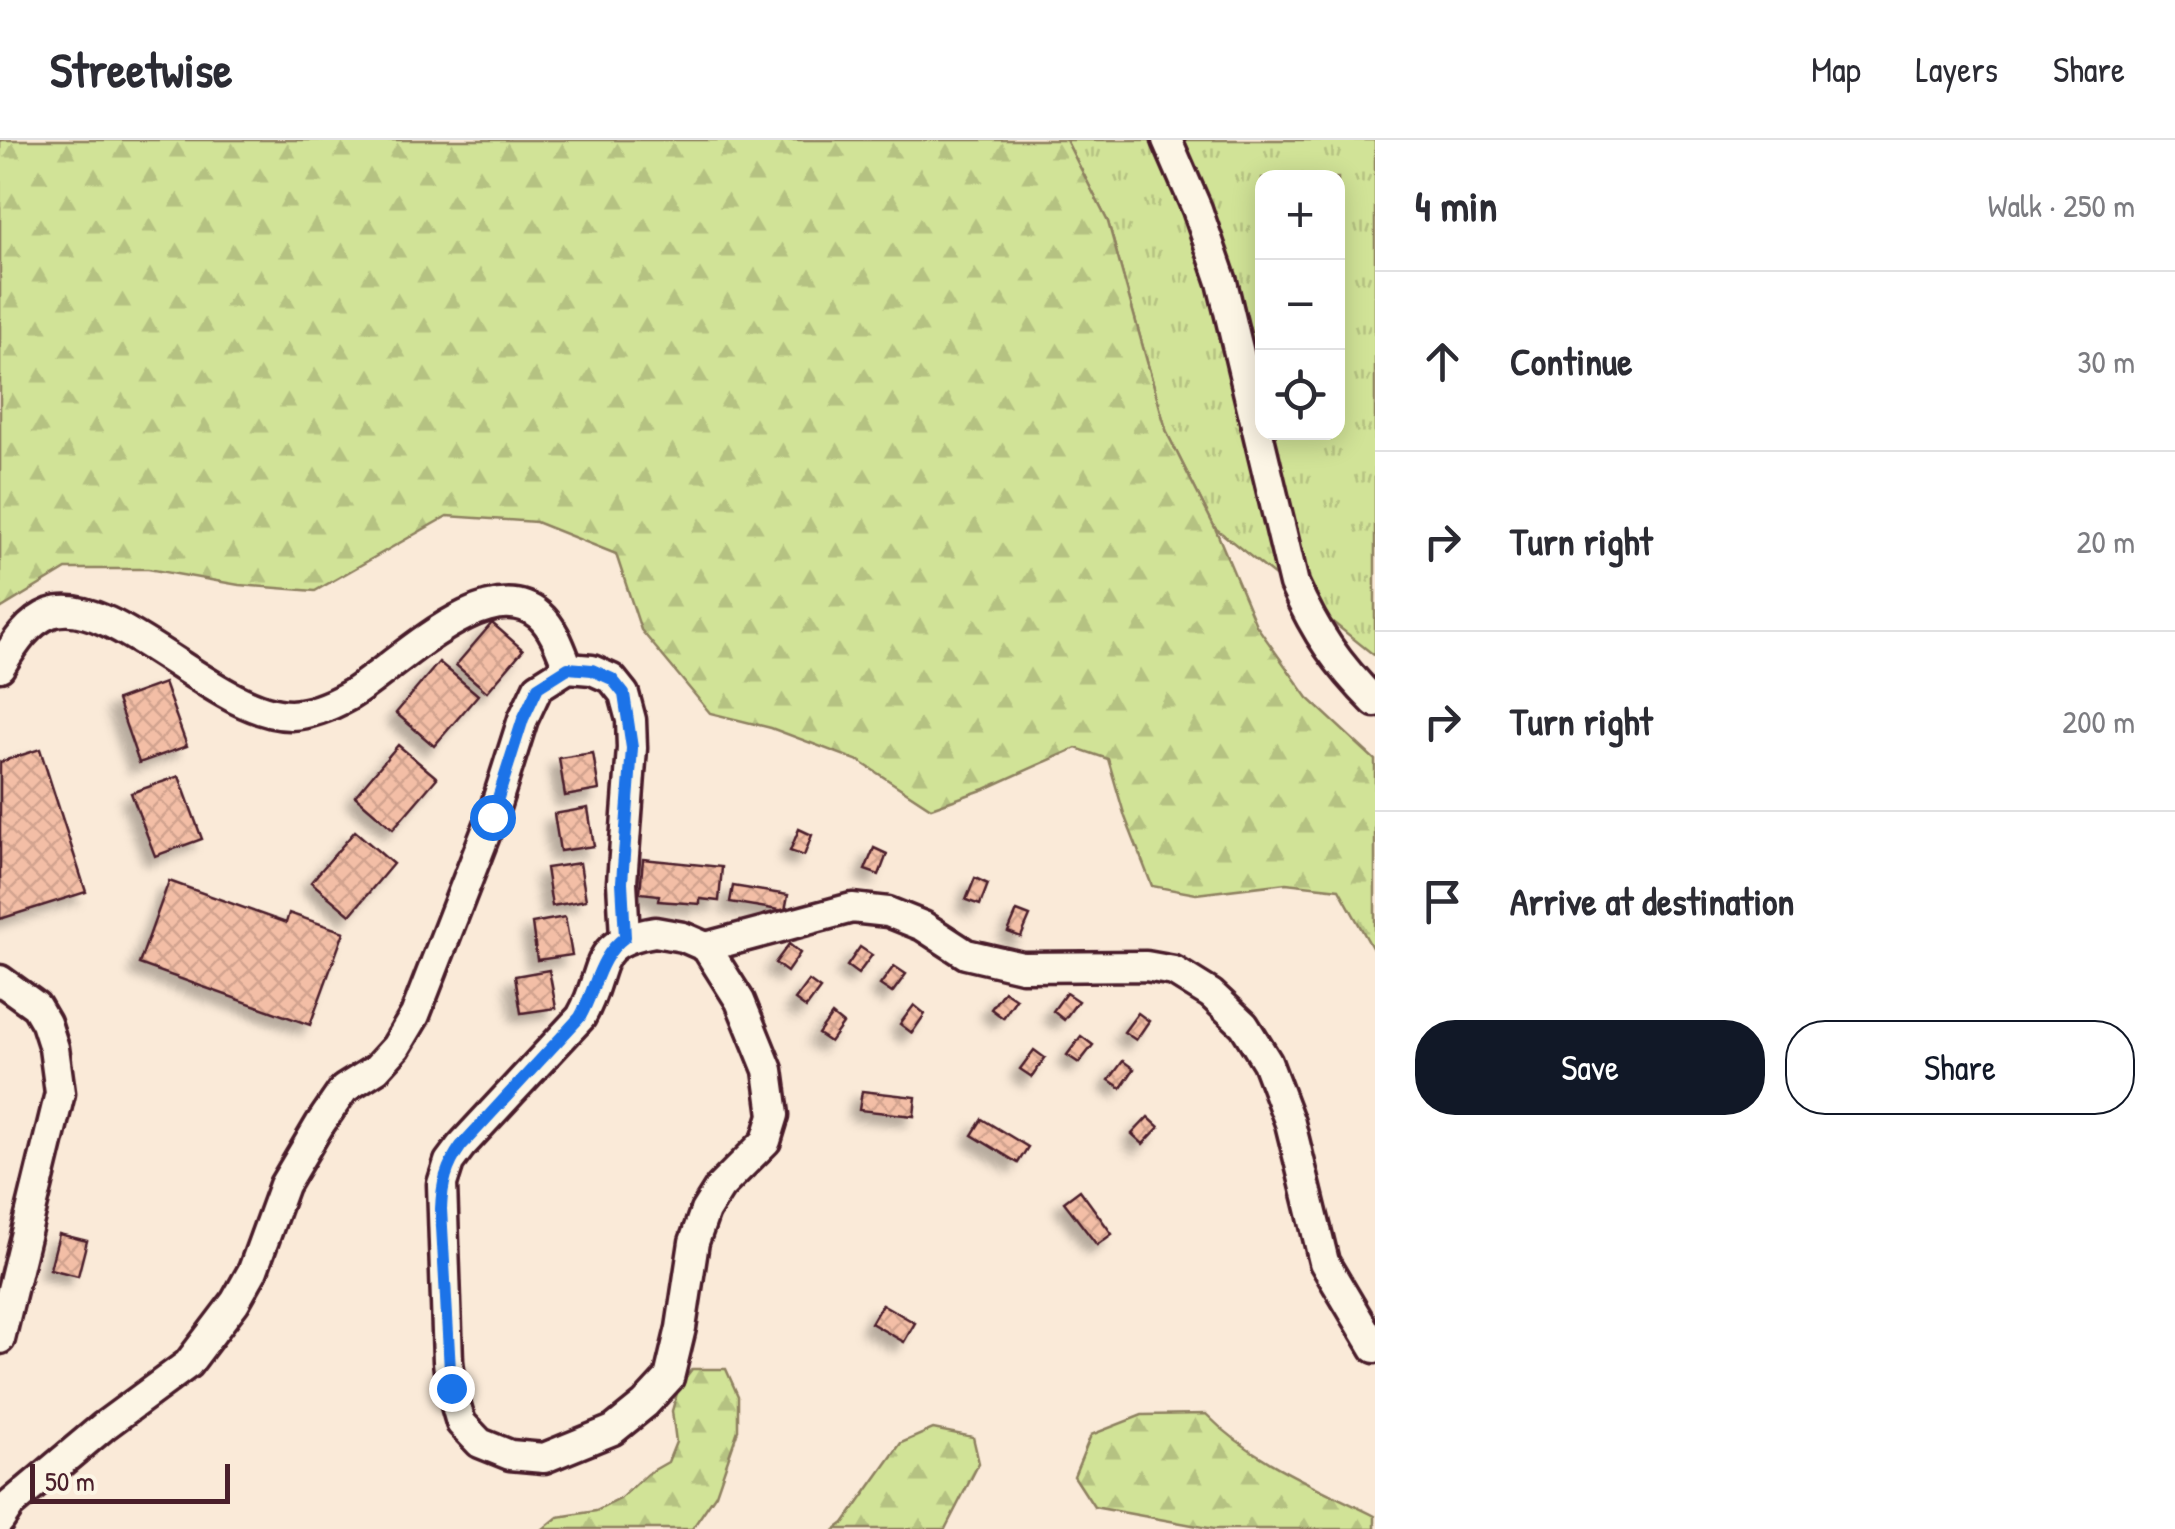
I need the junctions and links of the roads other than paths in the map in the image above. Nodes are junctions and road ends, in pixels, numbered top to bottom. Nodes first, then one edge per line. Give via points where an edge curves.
1 (1166, 140) edge
2 (0, 667) edge
3 (568, 668) junction
4 (1375, 702) edge
5 (625, 937) junction
6 (706, 946) junction
7 (0, 980) edge
8 (0, 1339) edge
9 (1375, 1348) edge
10 (0, 1520) edge

1 - 4 street via 1222,282 1294,584 1314,629
2 - 3 street via 34,622 74,612 120,629 237,699 292,715 350,695 418,642 475,611 502,605 526,606 541,616
3 - 5 street via 612,679 631,720
3 - 10 street via 538,687 523,719 414,1015 396,1048 344,1089 320,1124 284,1186 253,1270 210,1336 188,1364 104,1426
5 - 6 street via 655,932
5 - 6 street via 609,949 580,1017 461,1146 442,1184 451,1388 461,1423 480,1443 510,1455 544,1458 613,1430 669,1378 705,1211 766,1141 774,1115 768,1070 740,1001
6 - 9 street via 852,908 888,912 966,954 1022,967 1174,971 1244,1025 1268,1062 1324,1262
7 - 8 street via 36,1006 46,1022 60,1093

